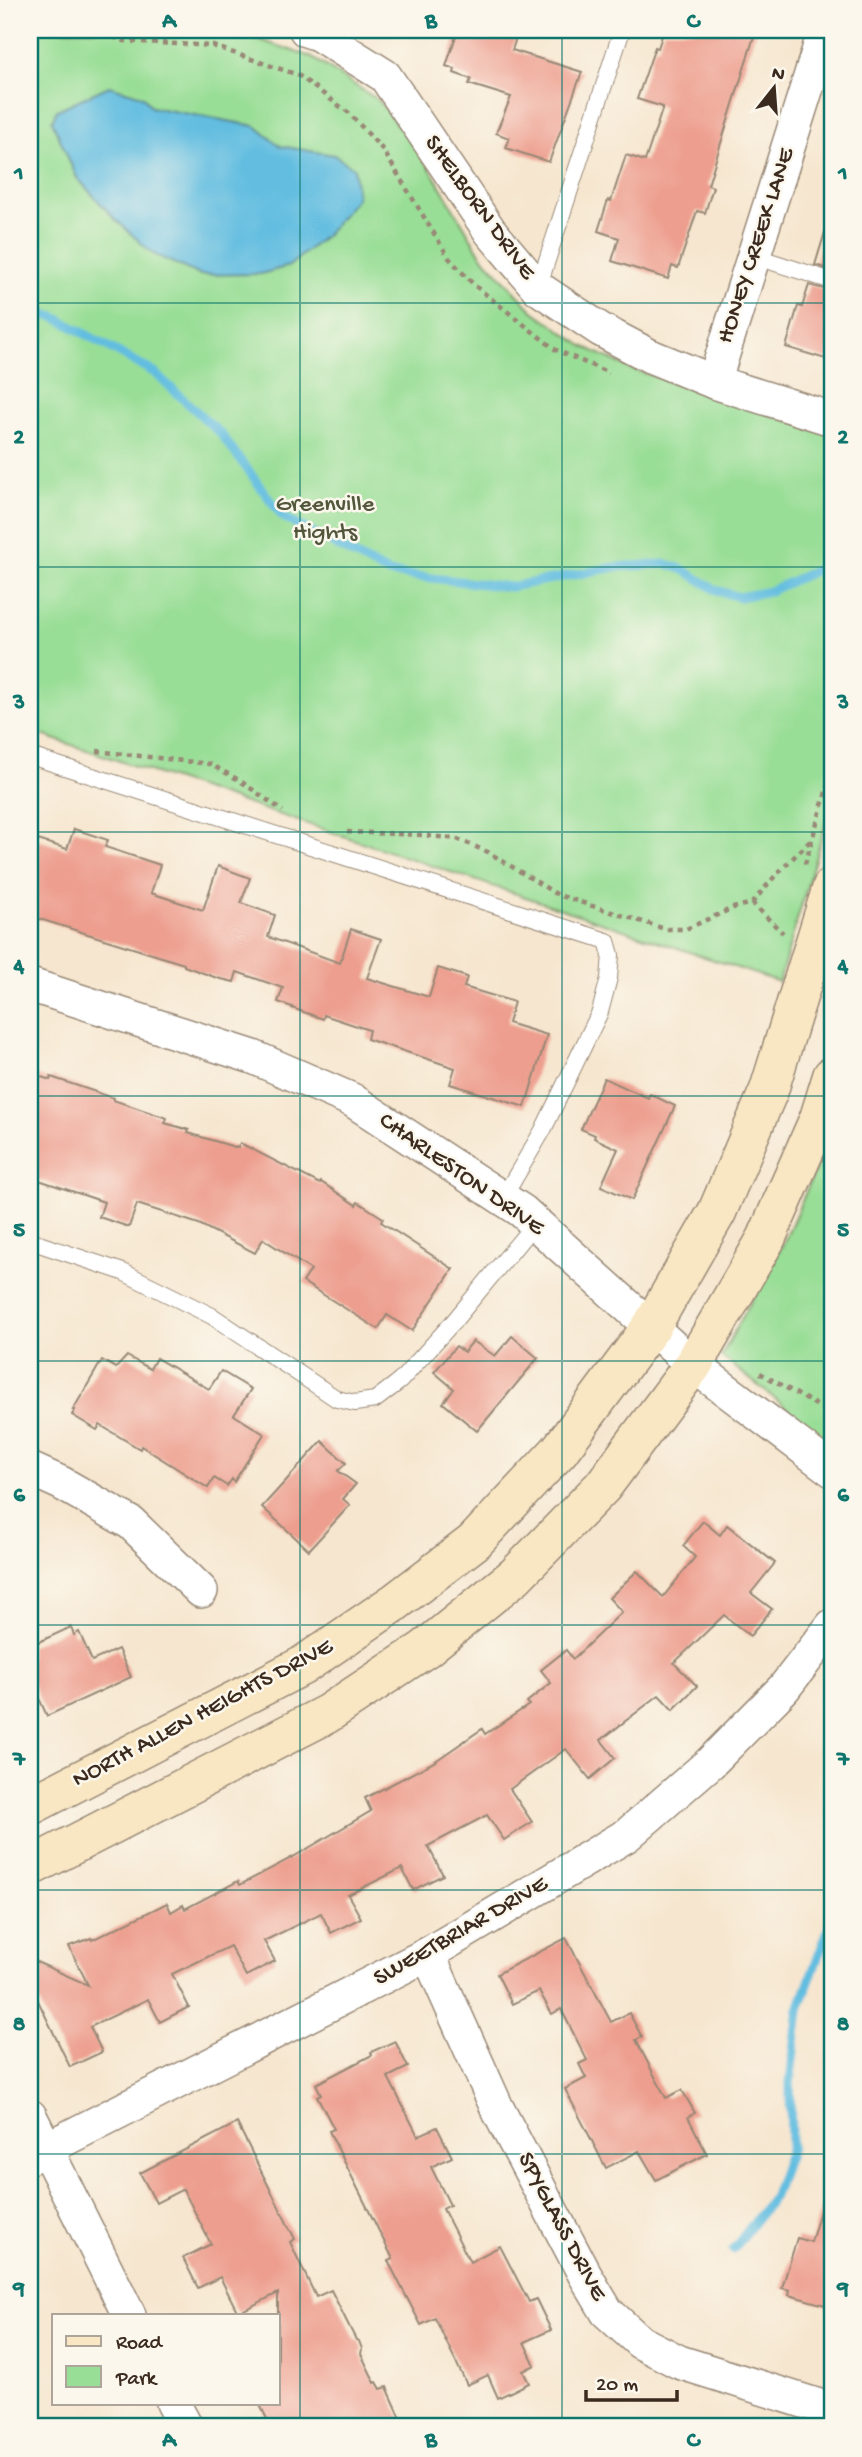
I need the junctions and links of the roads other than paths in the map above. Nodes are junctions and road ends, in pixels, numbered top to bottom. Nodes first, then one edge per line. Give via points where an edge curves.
1 (306, 30) edge
2 (622, 30) edge
3 (825, 30) edge
4 (754, 256) junction
5 (832, 281) edge
6 (538, 288) junction
7 (714, 382) junction
8 (832, 419) edge
9 (30, 756) edge
10 (818, 876) edge
11 (30, 985) edge
12 (832, 1076) edge
13 (503, 1198) junction
14 (535, 1223) junction
15 (30, 1241) edge
16 (651, 1327) junction
17 (693, 1365) junction
18 (30, 1469) edge
19 (832, 1470) edge
20 (201, 1591) dead end
21 (832, 1626) edge
22 (30, 1806) edge
23 (30, 1867) edge
24 (428, 1954) junction
25 (30, 2116) edge
26 (38, 2153) edge
27 (128, 2314) edge
28 (174, 2404) edge
29 (832, 2410) edge
30 (186, 2427) edge

1 - 6 street, SHELBORN DRIVE via 385,76 490,231
2 - 6 lane
3 - 4 street, HONEY CREEK LANE
4 - 5 lane
4 - 7 street, HONEY CREEK LANE
6 - 7 street, SHELBORN DRIVE via 601,330
7 - 8 street, SHELBORN DRIVE
9 - 13 lane via 607,941 609,978 600,1012 543,1130
10 - 16 main road, NORTH ALLEN HEIGHTS DRIVE via 762,1108 717,1212
11 - 13 street, CHARLESTON DRIVE via 253,1056 340,1095
12 - 17 main road via 819,1118 765,1239
13 - 14 street, CHARLESTON DRIVE
14 - 15 lane via 400,1381 375,1400 355,1403 337,1399 212,1316 123,1272
14 - 16 street, CHARLESTON DRIVE
16 - 17 street, CHARLESTON DRIVE
16 - 22 main road, NORTH ALLEN HEIGHTS DRIVE via 559,1451 474,1542 302,1666
17 - 19 street, CHARLESTON DRIVE
17 - 23 main road via 603,1486 515,1576 425,1649 327,1714
18 - 20 street via 131,1523
21 - 24 street, SWEETBRIAR DRIVE via 784,1688 710,1763 627,1835
24 - 26 street, SWEETBRIAR DRIVE
24 - 29 street, SPYGLASS DRIVE via 498,2108 607,2312 639,2342 679,2361
25 - 26 street
26 - 27 street
28 - 30 street

